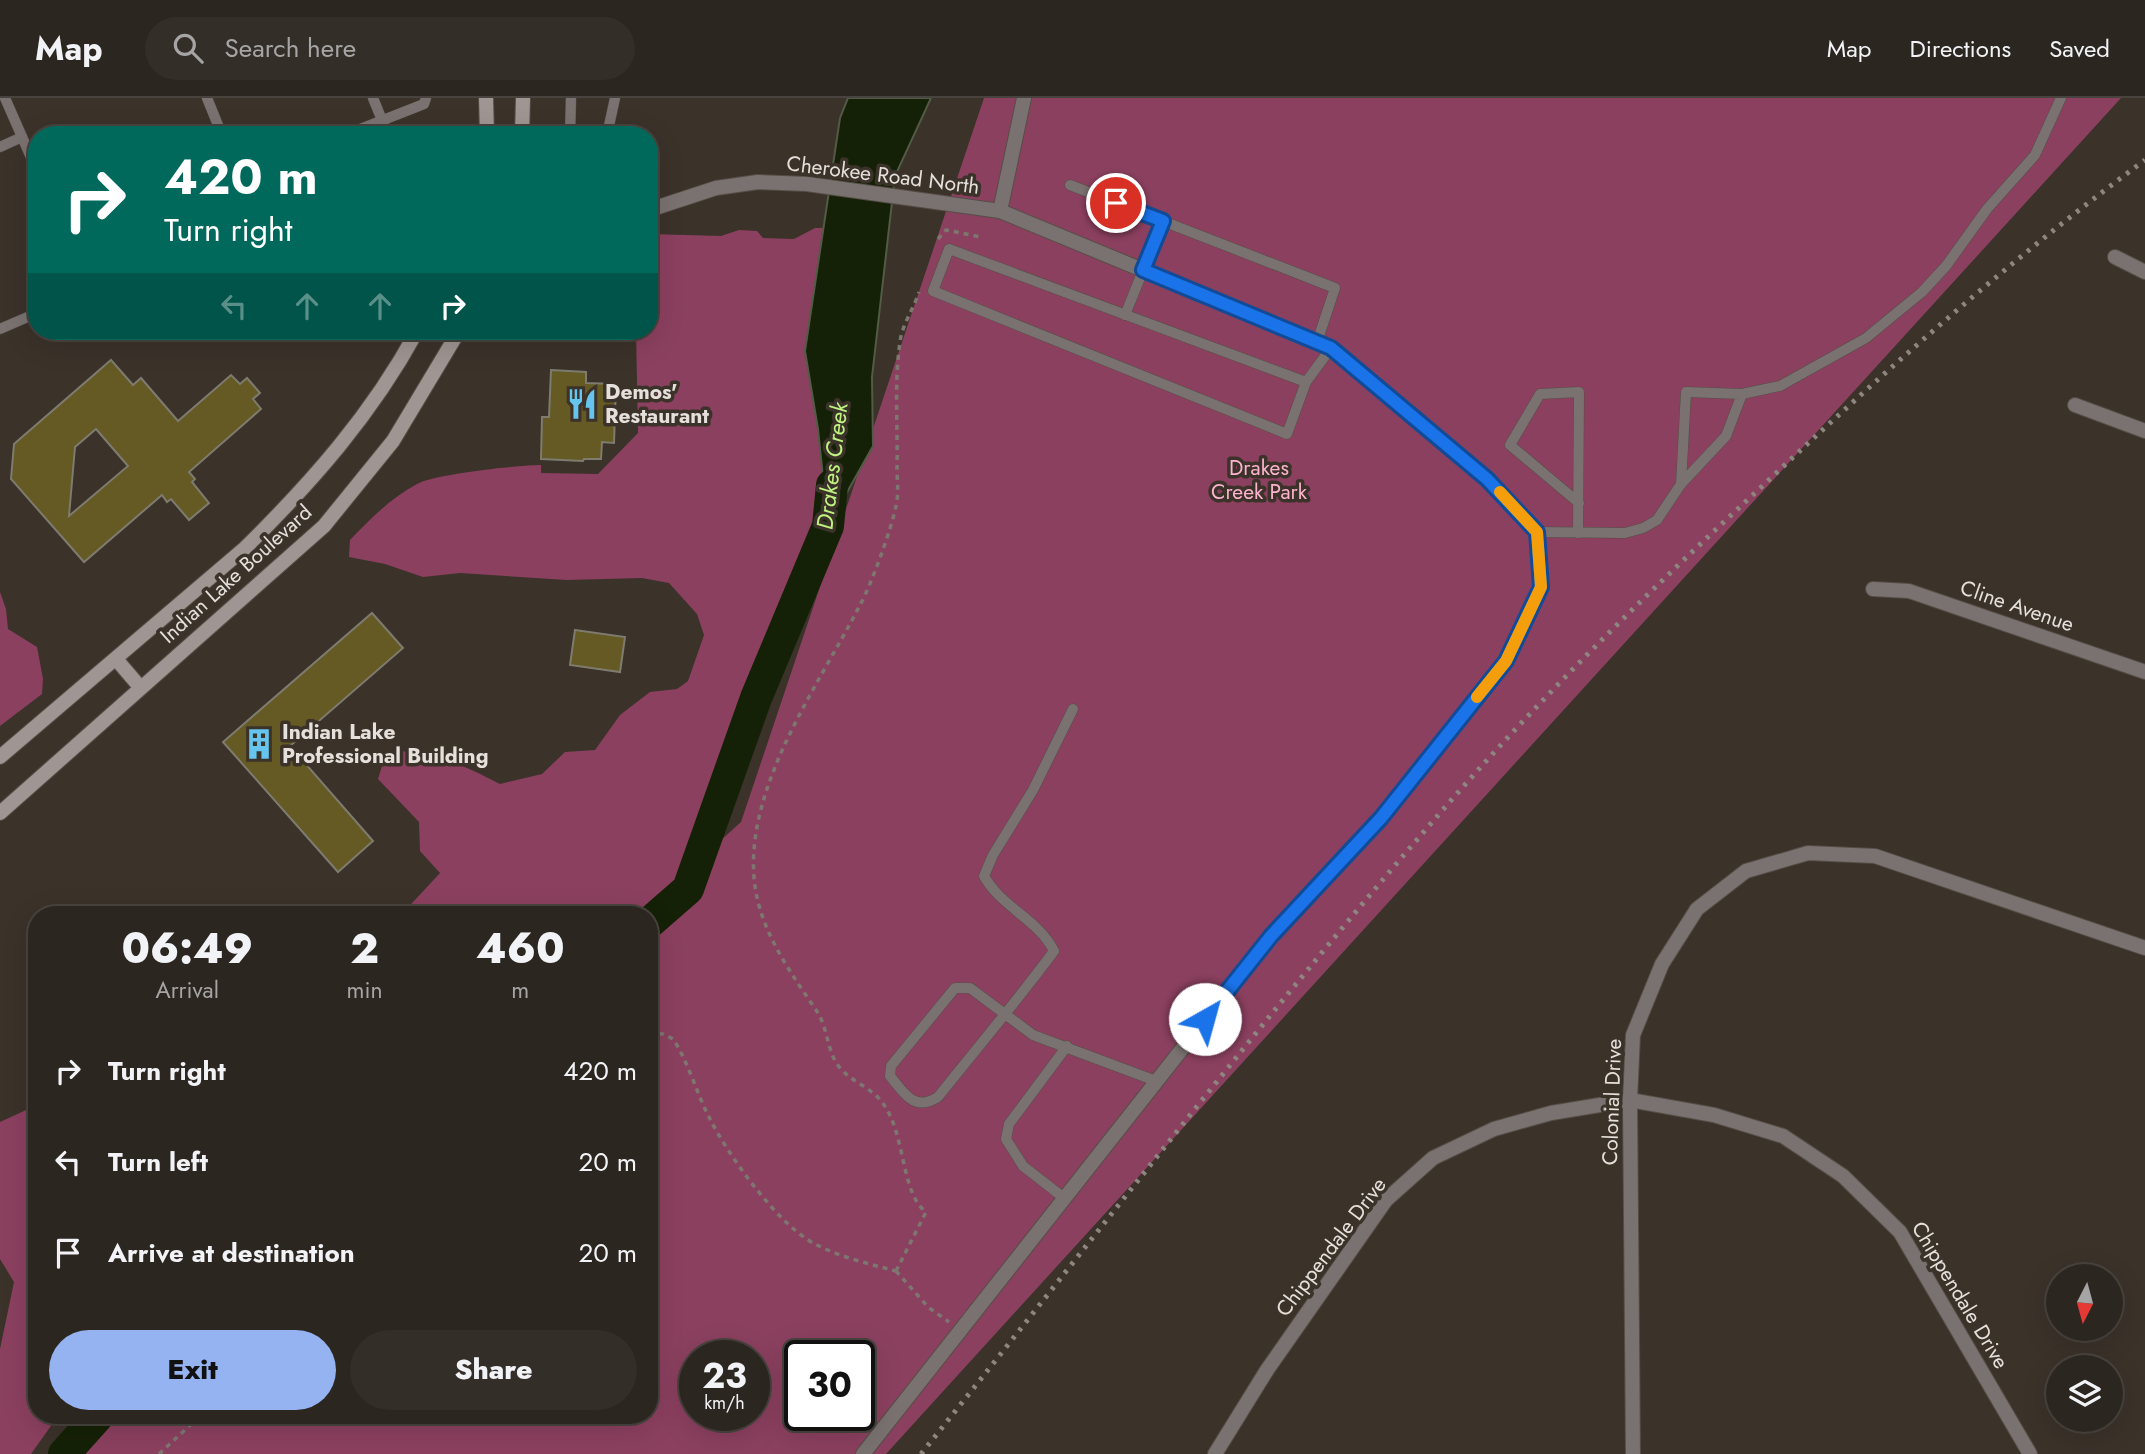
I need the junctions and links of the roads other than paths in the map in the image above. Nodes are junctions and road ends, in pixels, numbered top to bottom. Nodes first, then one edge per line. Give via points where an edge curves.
1 (5, 98) edge
2 (207, 98) edge
3 (373, 98) edge
4 (426, 98) edge
5 (486, 98) edge
6 (523, 98) edge
7 (571, 98) edge
8 (615, 98) edge
9 (1024, 98) edge
10 (2061, 98) edge
11 (382, 121) junction
12 (218, 126) edge
13 (369, 126) edge
14 (384, 126) edge
15 (486, 126) edge
16 (522, 126) edge
17 (570, 126) edge
18 (609, 126) edge
19 (22, 137) junction
20 (0, 147) edge
21 (28, 151) edge
22 (1070, 185) dead end
23 (658, 207) edge
24 (1000, 211) junction
25 (1163, 221) junction
26 (2115, 257) dead end
27 (1143, 270) junction
28 (2145, 272) edge
29 (1125, 315) junction
30 (28, 317) edge
31 (0, 329) edge
32 (412, 340) edge
33 (454, 340) edge
34 (1317, 342) junction
35 (1331, 348) junction
36 (1306, 382) junction
37 (1742, 394) junction
38 (2075, 405) dead end
39 (2145, 431) edge
40 (1681, 484) junction
41 (1578, 503) junction
42 (1537, 532) junction
43 (1578, 533) junction
44 (1873, 589) dead end
45 (116, 659) junction
46 (2145, 672) edge
47 (140, 687) junction
48 (1073, 709) dead end
49 (0, 757) edge
50 (0, 813) edge
51 (2145, 948) edge
52 (1005, 1014) junction
53 (1067, 1046) junction
54 (1156, 1081) junction
55 (1630, 1100) junction
56 (1064, 1198) junction
57 (863, 1454) edge
58 (1215, 1454) edge
59 (1633, 1454) edge
60 (2031, 1454) edge

1 - 19 lane
2 - 12 lane
3 - 11 lane
4 - 11 lane via 424,104
5 - 15 main road
6 - 16 main road
7 - 17 lane
8 - 18 lane
9 - 24 street, Cherokee Road North
10 - 37 lane via 2035,155 1987,209 1947,266 1905,308 1866,338 1780,386
11 - 13 lane
11 - 14 lane
19 - 20 lane
19 - 21 lane
22 - 25 lane
23 - 24 street, Cherokee Road North via 716,188 758,182 807,184
24 - 27 street
25 - 27 lane
25 - 34 lane via 1335,288
26 - 28 street
27 - 29 lane
27 - 34 street
29 - 36 lane
29 - 36 lane via 949,249 933,291 1287,434
30 - 31 lane
32 - 45 main road, Indian Lake Boulevard via 362,419 281,513
33 - 47 main road, Indian Lake Boulevard via 393,441 324,526
34 - 35 street
35 - 36 lane
35 - 42 street via 1487,479
37 - 40 lane via 1726,436
37 - 40 lane via 1686,392
38 - 39 street
40 - 43 lane via 1657,520 1643,528 1625,533
41 - 41 lane via 1579,392 1540,394 1510,445
41 - 43 lane
42 - 43 lane
42 - 54 street via 1541,587 1506,661 1381,818 1271,936
44 - 46 street, Cline Avenue via 1909,591
45 - 47 main road
45 - 49 main road, Indian Lake Boulevard
47 - 50 main road, Indian Lake Boulevard
48 - 52 lane via 984,876 994,893 1054,951
51 - 55 street, Colonial Drive via 1875,856 1808,853 1746,871 1696,909 1662,964 1633,1035
52 - 52 lane via 970,988 955,988 891,1066 890,1076 918,1104 926,1104 938,1097
52 - 53 lane via 1033,1035
53 - 54 lane
53 - 56 lane via 1009,1124 1006,1139 1023,1166
54 - 56 street
55 - 58 street, Chippendale Drive via 1494,1129 1433,1158 1387,1200 1267,1370
55 - 59 street, Colonial Drive
55 - 60 street, Chippendale Drive via 1714,1115 1783,1136 1843,1176 1900,1232
56 - 57 street

